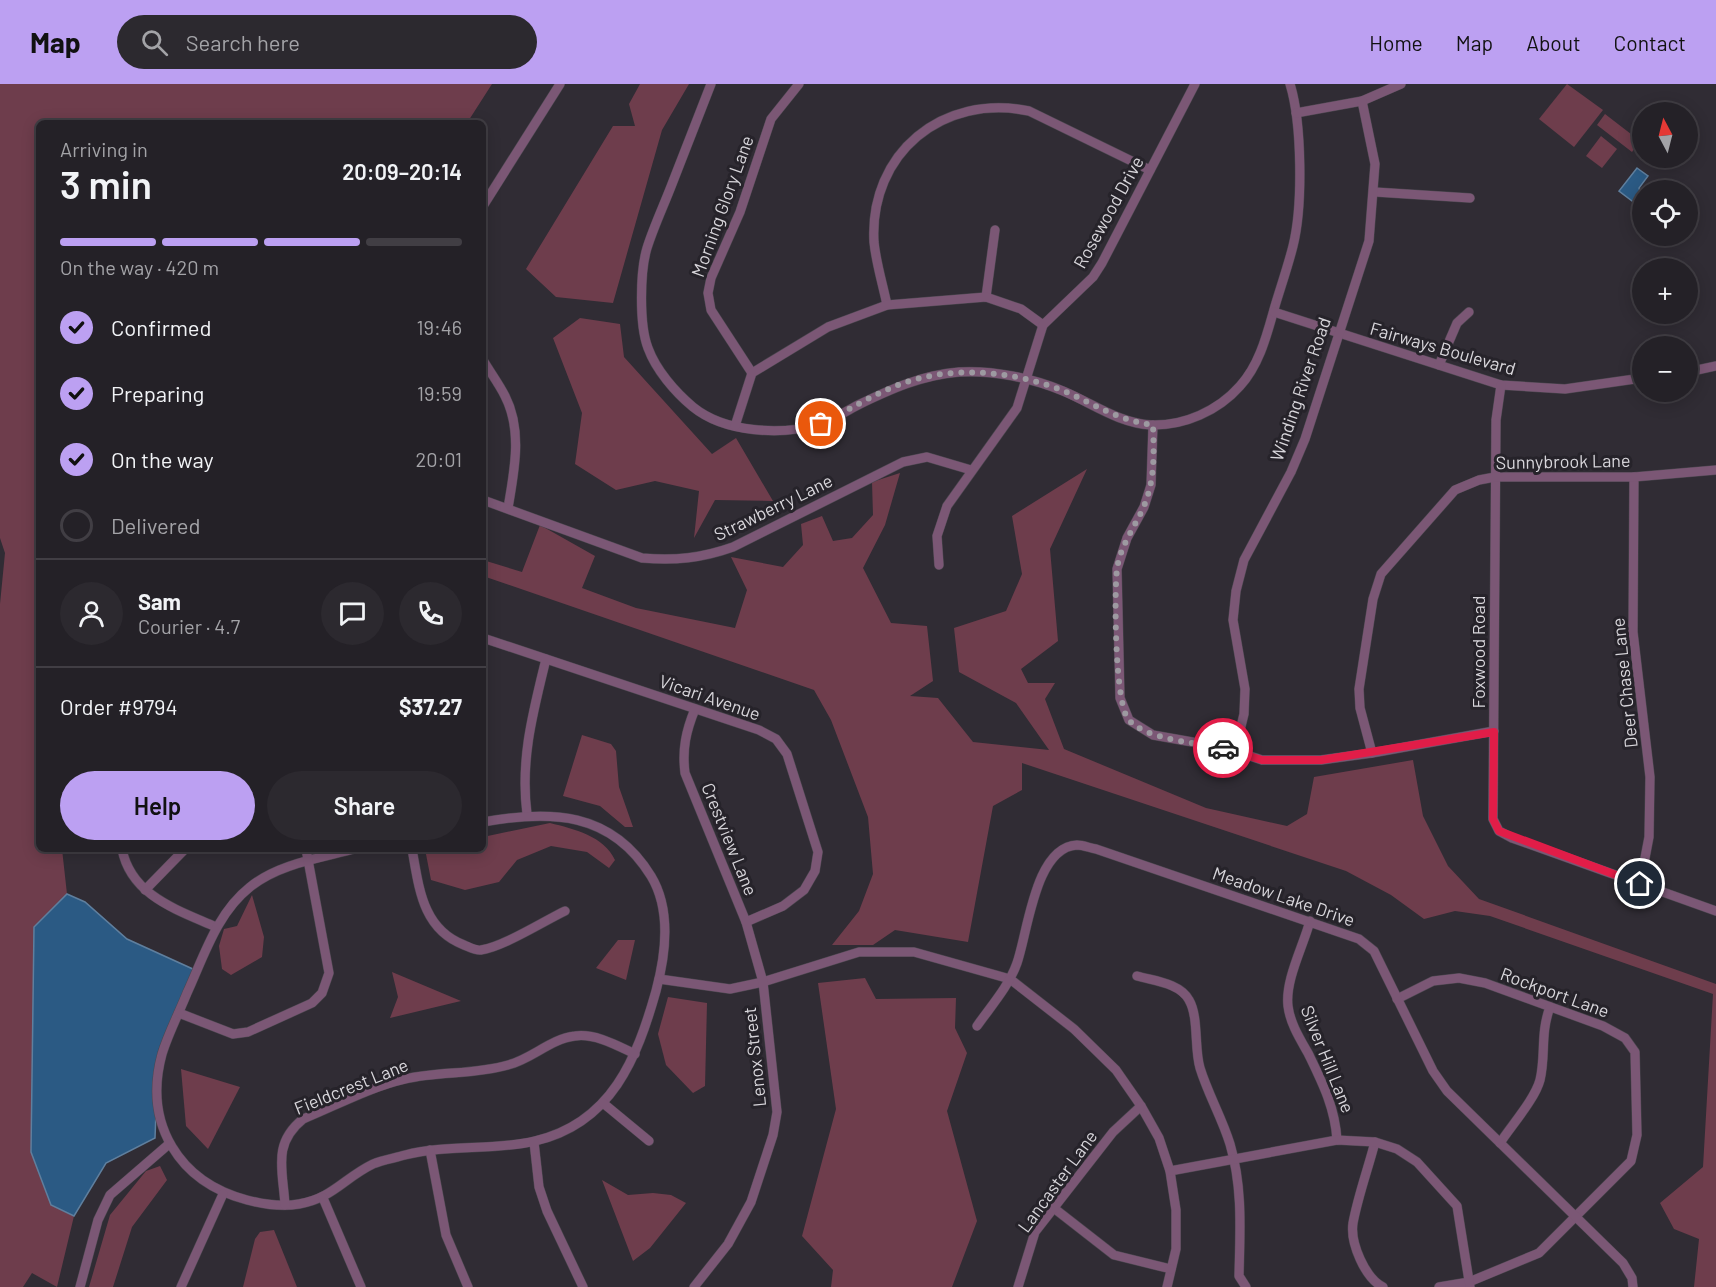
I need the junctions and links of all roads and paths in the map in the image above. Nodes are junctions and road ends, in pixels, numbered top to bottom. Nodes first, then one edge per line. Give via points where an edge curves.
1 (560, 84) edge
2 (711, 84) edge
3 (799, 84) edge
4 (1195, 84) edge
5 (1290, 84) edge
6 (1401, 84) edge
7 (1362, 101) junction
8 (1296, 113) junction
9 (1150, 170) junction
10 (1374, 192) junction
11 (1470, 198) dead end
12 (486, 201) edge
13 (995, 230) dead end
14 (986, 297) junction
15 (887, 305) junction
16 (1274, 312) junction
17 (1469, 312) dead end
18 (1043, 325) junction
19 (1336, 334) junction
20 (486, 365) edge
21 (1439, 365) junction
22 (1716, 366) edge
23 (1702, 370) junction
24 (1698, 371) edge
25 (752, 373) junction
26 (1716, 374) edge
27 (1632, 379) edge
28 (1026, 380) junction
29 (1501, 385) junction
30 (1153, 425) junction
31 (735, 426) junction
32 (971, 470) junction
33 (1716, 470) edge
34 (1495, 477) junction
35 (1634, 477) junction
36 (486, 501) edge
37 (508, 508) junction
38 (939, 565) dead end
39 (486, 639) edge
40 (546, 659) junction
41 (695, 709) junction
42 (1494, 732) junction
43 (1234, 751) junction
44 (1372, 753) junction
45 (527, 814) junction
46 (486, 821) edge
47 (123, 852) edge
48 (182, 852) edge
49 (306, 852) edge
50 (342, 852) edge
51 (413, 852) edge
52 (308, 861) junction
53 (1640, 884) junction
54 (145, 890) junction
55 (565, 911) dead end
56 (1716, 911) edge
57 (1311, 921) junction
58 (746, 922) junction
59 (216, 927) junction
60 (1137, 976) dead end
61 (659, 979) junction
62 (1010, 979) junction
63 (763, 982) junction
64 (1397, 999) junction
65 (1550, 1007) junction
66 (179, 1013) junction
67 (977, 1026) dead end
68 (635, 1054) junction
69 (603, 1103) junction
70 (1141, 1106) junction
71 (1338, 1140) junction
72 (649, 1141) dead end
73 (534, 1142) junction
74 (1375, 1142) junction
75 (1500, 1143) junction
76 (169, 1144) junction
77 (430, 1150) junction
78 (1233, 1158) junction
79 (1170, 1171) junction
80 (223, 1194) junction
81 (323, 1198) junction
82 (285, 1205) junction
83 (1055, 1209) junction
84 (1578, 1216) junction
85 (1171, 1269) junction
86 (1469, 1284) edge
87 (80, 1287) edge
88 (181, 1287) edge
89 (361, 1287) edge
90 (468, 1287) edge
91 (583, 1287) edge
92 (694, 1287) edge
93 (1018, 1287) edge
94 (1167, 1287) edge
95 (1246, 1287) edge
96 (1383, 1287) edge
97 (1439, 1287) edge
98 (1633, 1287) edge

1 - 12 street
2 - 31 street via 646,251 643,315 647,346 679,396 706,418
3 - 25 street, Morning Glory Lane via 771,119 708,293 711,310
4 - 9 street, Rosewood Drive
5 - 8 street
6 - 7 street
7 - 8 street
7 - 10 street, Winding River Road via 1372,143
8 - 16 street via 1297,222
9 - 15 street via 1029,111 1007,107 942,119 910,142 892,162 879,192 874,243
9 - 18 street, Rosewood Drive via 1093,278
10 - 11 street
10 - 19 street, Winding River Road via 1369,241
13 - 14 street
14 - 15 street
14 - 18 street via 1021,309
15 - 25 street via 828,327
16 - 19 street, Fairways Boulevard
16 - 30 street via 1254,366 1234,392 1196,417
17 - 21 street via 1457,324
18 - 28 street, Rosewood Drive
19 - 21 street, Fairways Boulevard
19 - 43 street, Winding River Road via 1305,439 1244,560 1236,591 1233,620 1245,689 1245,714
20 - 37 street via 507,398 514,423 516,450
21 - 29 street, Fairways Boulevard
22 - 23 street
23 - 24 street
23 - 26 street
25 - 31 street
27 - 29 street, Fairways Boulevard via 1565,389
28 - 30 street via 1065,392 1114,416
28 - 31 street via 962,372 923,377 821,424 760,430
28 - 32 street, Rosewood Drive via 1017,408
29 - 34 street, Foxwood Road
30 - 43 street via 1151,485 1117,568 1120,698 1129,720 1153,735
32 - 37 street, Strawberry Lane via 927,457 903,462 733,547 707,556 670,561 642,558
32 - 38 street, Rosewood Drive via 947,506 937,536
33 - 35 street, Sunnybrook Lane
34 - 35 street, Sunnybrook Lane
34 - 42 street, Foxwood Road
34 - 44 street, Sunnybrook Lane via 1455,490 1381,574 1373,599 1359,690
35 - 53 street, Deer Chase Lane via 1633,632 1650,777 1649,837
36 - 37 street, Strawberry Lane
39 - 40 street, Vicari Avenue
40 - 41 street, Vicari Avenue
40 - 45 street via 528,731 523,784
41 - 58 street, Crestview Lane via 684,742 685,773
41 - 58 street, Vicari Avenue via 776,739 788,754 818,852 816,871 804,890 783,906
42 - 44 street
42 - 53 street, Foxwood Road via 1493,819 1499,831
43 - 44 street via 1262,760 1321,760
45 - 46 street
45 - 61 street via 582,820 616,837 640,859 660,891 665,932
47 - 54 street via 125,863
48 - 54 street
49 - 52 street
50 - 52 street
51 - 55 street via 422,904 436,928 479,951
52 - 59 street via 272,873 250,886
52 - 66 street via 329,974 322,993 312,1003 248,1032 233,1034
53 - 56 street, Foxwood Road
54 - 59 street via 159,902
57 - 62 street, Meadow Lake Drive via 1077,845 1057,854 1041,874
57 - 64 street, Meadow Lake Drive via 1359,939 1374,951
57 - 71 street, Silver Hill Lane via 1290,987 1288,1006 1332,1105
58 - 63 street, Crestview Lane
59 - 66 street
60 - 78 street via 1175,987 1189,1000 1200,1069
61 - 63 street via 730,989
61 - 68 street
62 - 63 street via 914,952 859,952
62 - 67 street, Meadow Lake Drive
62 - 70 street via 1074,1029 1116,1070
63 - 92 street, Lenox Street via 777,1112 773,1135 751,1202 728,1244
64 - 65 street, Rockport Lane via 1434,981 1459,978 1485,983
64 - 75 street, Meadow Lake Drive via 1447,1091
65 - 75 street via 1543,1027 1540,1080
65 - 84 street, Rockport Lane via 1604,1026 1625,1038 1635,1053 1637,1135 1631,1161
66 - 76 street via 162,1054 159,1075 157,1110
68 - 69 street via 627,1072
68 - 82 street, Fieldcrest Lane via 600,1039 576,1035 512,1064 401,1080 303,1119 289,1130 280,1150
69 - 72 street
69 - 73 street via 582,1120
70 - 79 street via 1159,1138
70 - 83 street, Lancaster Lane via 1113,1132
71 - 74 street
71 - 78 street
73 - 77 street
73 - 91 street via 539,1187 547,1211
74 - 86 street via 1397,1149 1417,1162 1456,1206
74 - 96 street via 1353,1225 1364,1270
75 - 84 street, Meadow Lake Drive
76 - 80 street via 193,1174
76 - 87 street via 110,1195 98,1220
77 - 81 street via 373,1164
77 - 90 street via 446,1235
78 - 79 street
78 - 95 street via 1240,1190 1239,1276
79 - 85 street via 1176,1210 1176,1249
80 - 82 street
80 - 88 street
81 - 82 street
81 - 89 street
83 - 85 street via 1114,1255
83 - 93 street, Lancaster Lane via 1035,1232
84 - 86 street, Rockport Lane via 1539,1253
84 - 98 street, Meadow Lake Drive via 1623,1263
85 - 94 street
86 - 97 street, Rockport Lane

